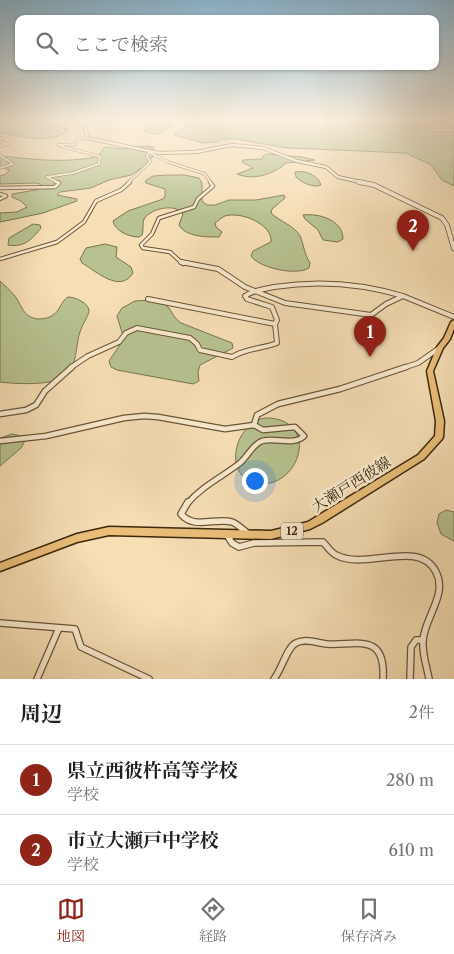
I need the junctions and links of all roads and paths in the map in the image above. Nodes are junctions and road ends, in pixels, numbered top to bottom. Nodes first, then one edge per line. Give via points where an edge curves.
1 (88, 152) edge
2 (149, 152) junction
3 (194, 152) edge
4 (273, 152) edge
5 (0, 155) edge
6 (0, 168) edge
7 (0, 188) edge
8 (0, 194) edge
9 (0, 199) edge
10 (454, 249) edge
11 (0, 259) edge
12 (256, 291) junction
13 (404, 296) junction
14 (148, 300) dead end
15 (454, 317) edge
16 (454, 322) edge
17 (275, 324) junction
18 (451, 340) edge
19 (440, 347) junction
20 (0, 414) edge
21 (254, 425) junction
22 (0, 441) edge
23 (227, 535) junction
24 (251, 535) junction
25 (0, 567) edge
26 (0, 623) edge
27 (59, 628) junction
28 (423, 640) junction
29 (37, 679) edge
30 (149, 679) edge
31 (274, 679) edge
32 (383, 679) edge
33 (410, 679) edge
34 (429, 679) edge

1 - 7 street via 100,157 99,164 72,173 48,176 59,183 55,187
2 - 3 street
2 - 11 street via 149,163 121,190 96,201 84,222 48,246
2 - 12 street via 205,174 213,186 194,207 159,218 152,234 141,245 143,248 170,252 183,264 218,269
4 - 10 street via 297,161 321,165 334,175 374,184 442,218 450,227
5 - 6 street via 13,164
8 - 9 street via 6,196
12 - 13 street via 298,283 331,282 364,285
12 - 13 street via 285,303 338,309 364,316
12 - 17 street via 245,296 272,307 278,320
13 - 15 street
14 - 17 street
16 - 18 main road, 大瀬戸西彼線 / 12
17 - 20 street via 277,343 241,350 232,357 200,350 185,335 166,335 147,328 133,329 124,333 119,342 77,362 44,392 38,404
18 - 19 main road, 大瀬戸西彼線 / 12
19 - 21 street via 418,363 384,376 278,404 257,415
19 - 24 main road, 大瀬戸西彼線 / 12 via 430,371 440,421 439,438 431,448 310,525 271,535
21 - 22 street via 228,430 144,416 48,437
21 - 24 street via 263,430 295,427 304,436 295,441 261,441 242,462 204,486 185,506 182,514 186,520 204,523 232,522
23 - 24 main road, 大瀬戸西彼線 / 12
23 - 25 main road, 大瀬戸西彼線 / 12 via 109,531 77,538
23 - 28 street via 240,547 254,543 323,542 338,557 350,561 417,555 428,560 436,571 439,597
26 - 27 street
27 - 29 street
27 - 30 street via 75,629 80,647
28 - 33 street via 416,640 411,647
28 - 34 street
31 - 32 street via 288,650 295,643 304,641 332,644 366,641 374,646 384,665

